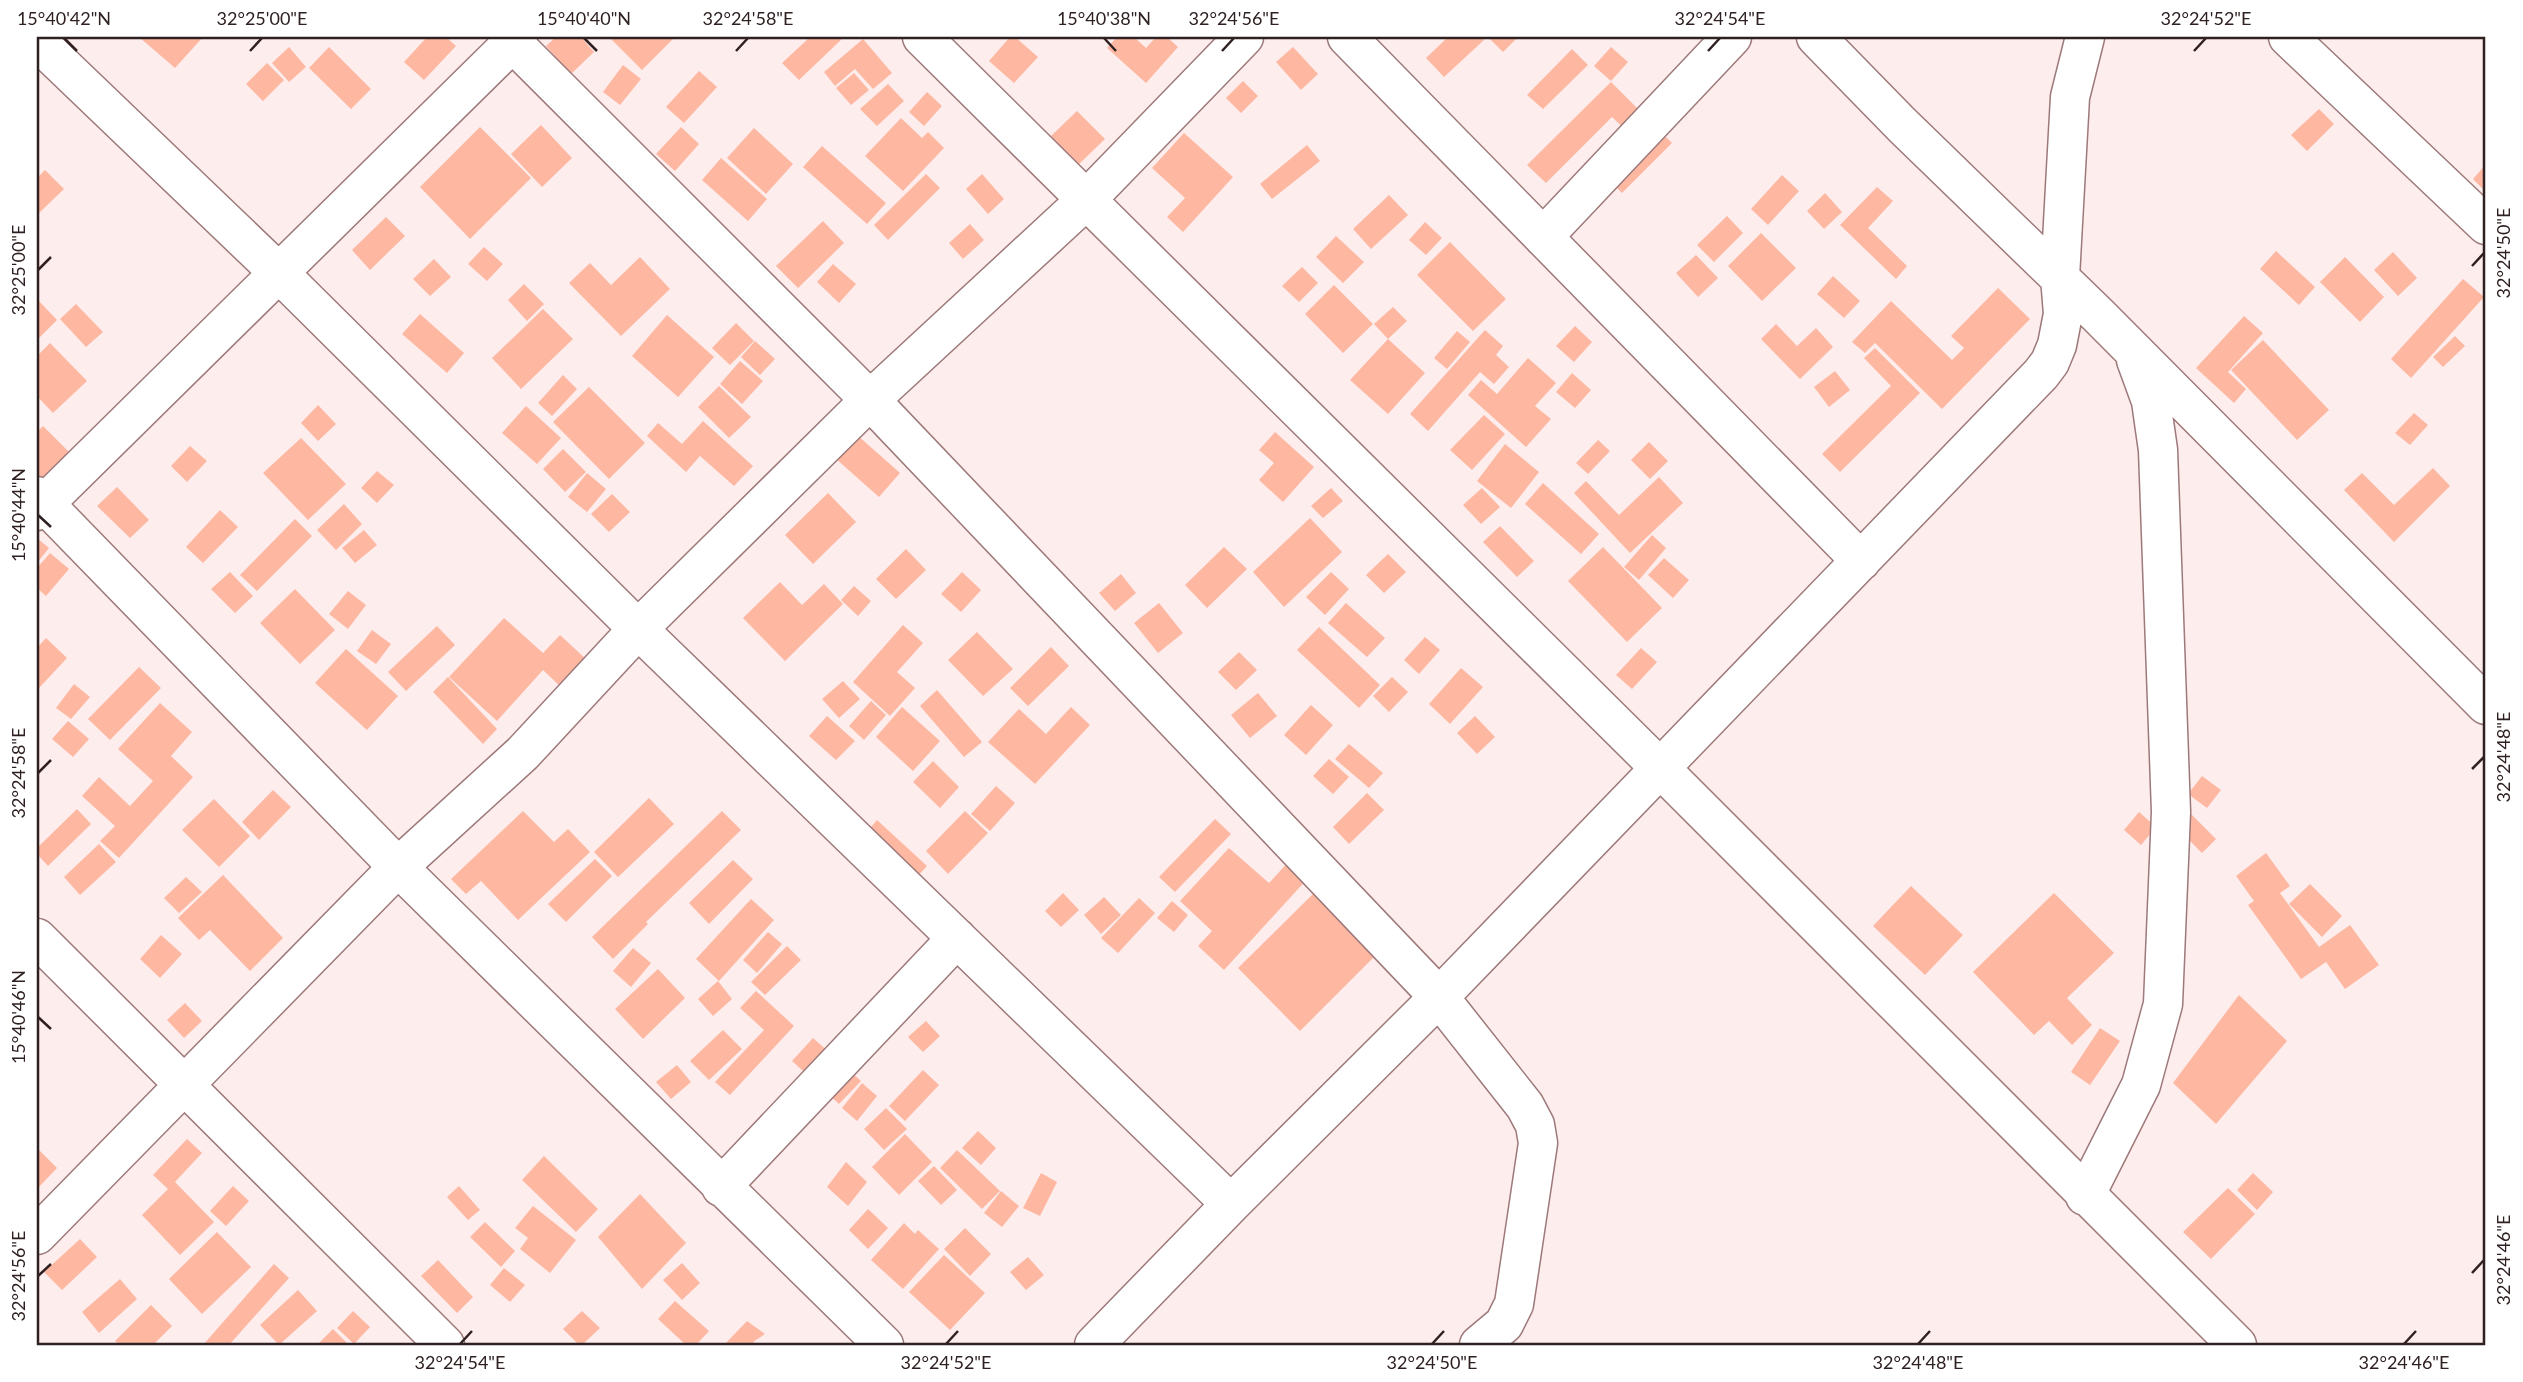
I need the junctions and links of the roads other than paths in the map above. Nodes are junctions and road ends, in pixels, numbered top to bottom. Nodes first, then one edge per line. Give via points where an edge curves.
1 (922, 37) edge
2 (1244, 37) edge
3 (1347, 37) edge
4 (1732, 37) edge
5 (1816, 37) edge
6 (2085, 37) edge
7 (2288, 37) edge
8 (512, 39) edge
9 (37, 41) edge
10 (1085, 201) junction
11 (2486, 225) edge
12 (1543, 237) junction
13 (278, 272) junction
14 (2060, 277) junction
15 (2132, 351) junction
16 (870, 400) junction
17 (39, 504) edge
18 (1861, 561) junction
19 (638, 629) junction
20 (2486, 705) edge
21 (1661, 769) junction
22 (398, 867) junction
23 (37, 938) edge
24 (957, 938) junction
25 (1439, 997) junction
26 (184, 1086) junction
27 (721, 1187) junction
28 (2085, 1196) junction
29 (1231, 1205) junction
30 (37, 1235) edge
31 (445, 1345) edge
32 (884, 1345) edge
33 (1094, 1345) edge
34 (1479, 1345) edge
35 (2237, 1345) edge

1 - 10 street
2 - 10 street
3 - 12 street
4 - 12 street
5 - 14 street
6 - 14 street via 2070,97
7 - 11 street
8 - 13 street
8 - 16 street
9 - 13 street
10 - 16 street
10 - 21 street
12 - 18 street
13 - 17 street
13 - 19 street
14 - 15 street
14 - 18 street via 2063,314 2050,362
15 - 20 street
15 - 28 street via 2151,401 2158,450 2171,812 2168,923 2163,1004 2141,1085
16 - 19 street
16 - 25 street
17 - 22 street
18 - 21 street
19 - 22 street via 523,753
19 - 24 street
21 - 25 street
21 - 28 street
22 - 26 street
22 - 27 street
23 - 26 street
24 - 27 street
24 - 29 street
25 - 29 street
25 - 34 street via 1525,1106 1538,1143 1514,1304 1504,1324
26 - 30 street
26 - 31 street
27 - 32 street
28 - 35 street
29 - 33 street

